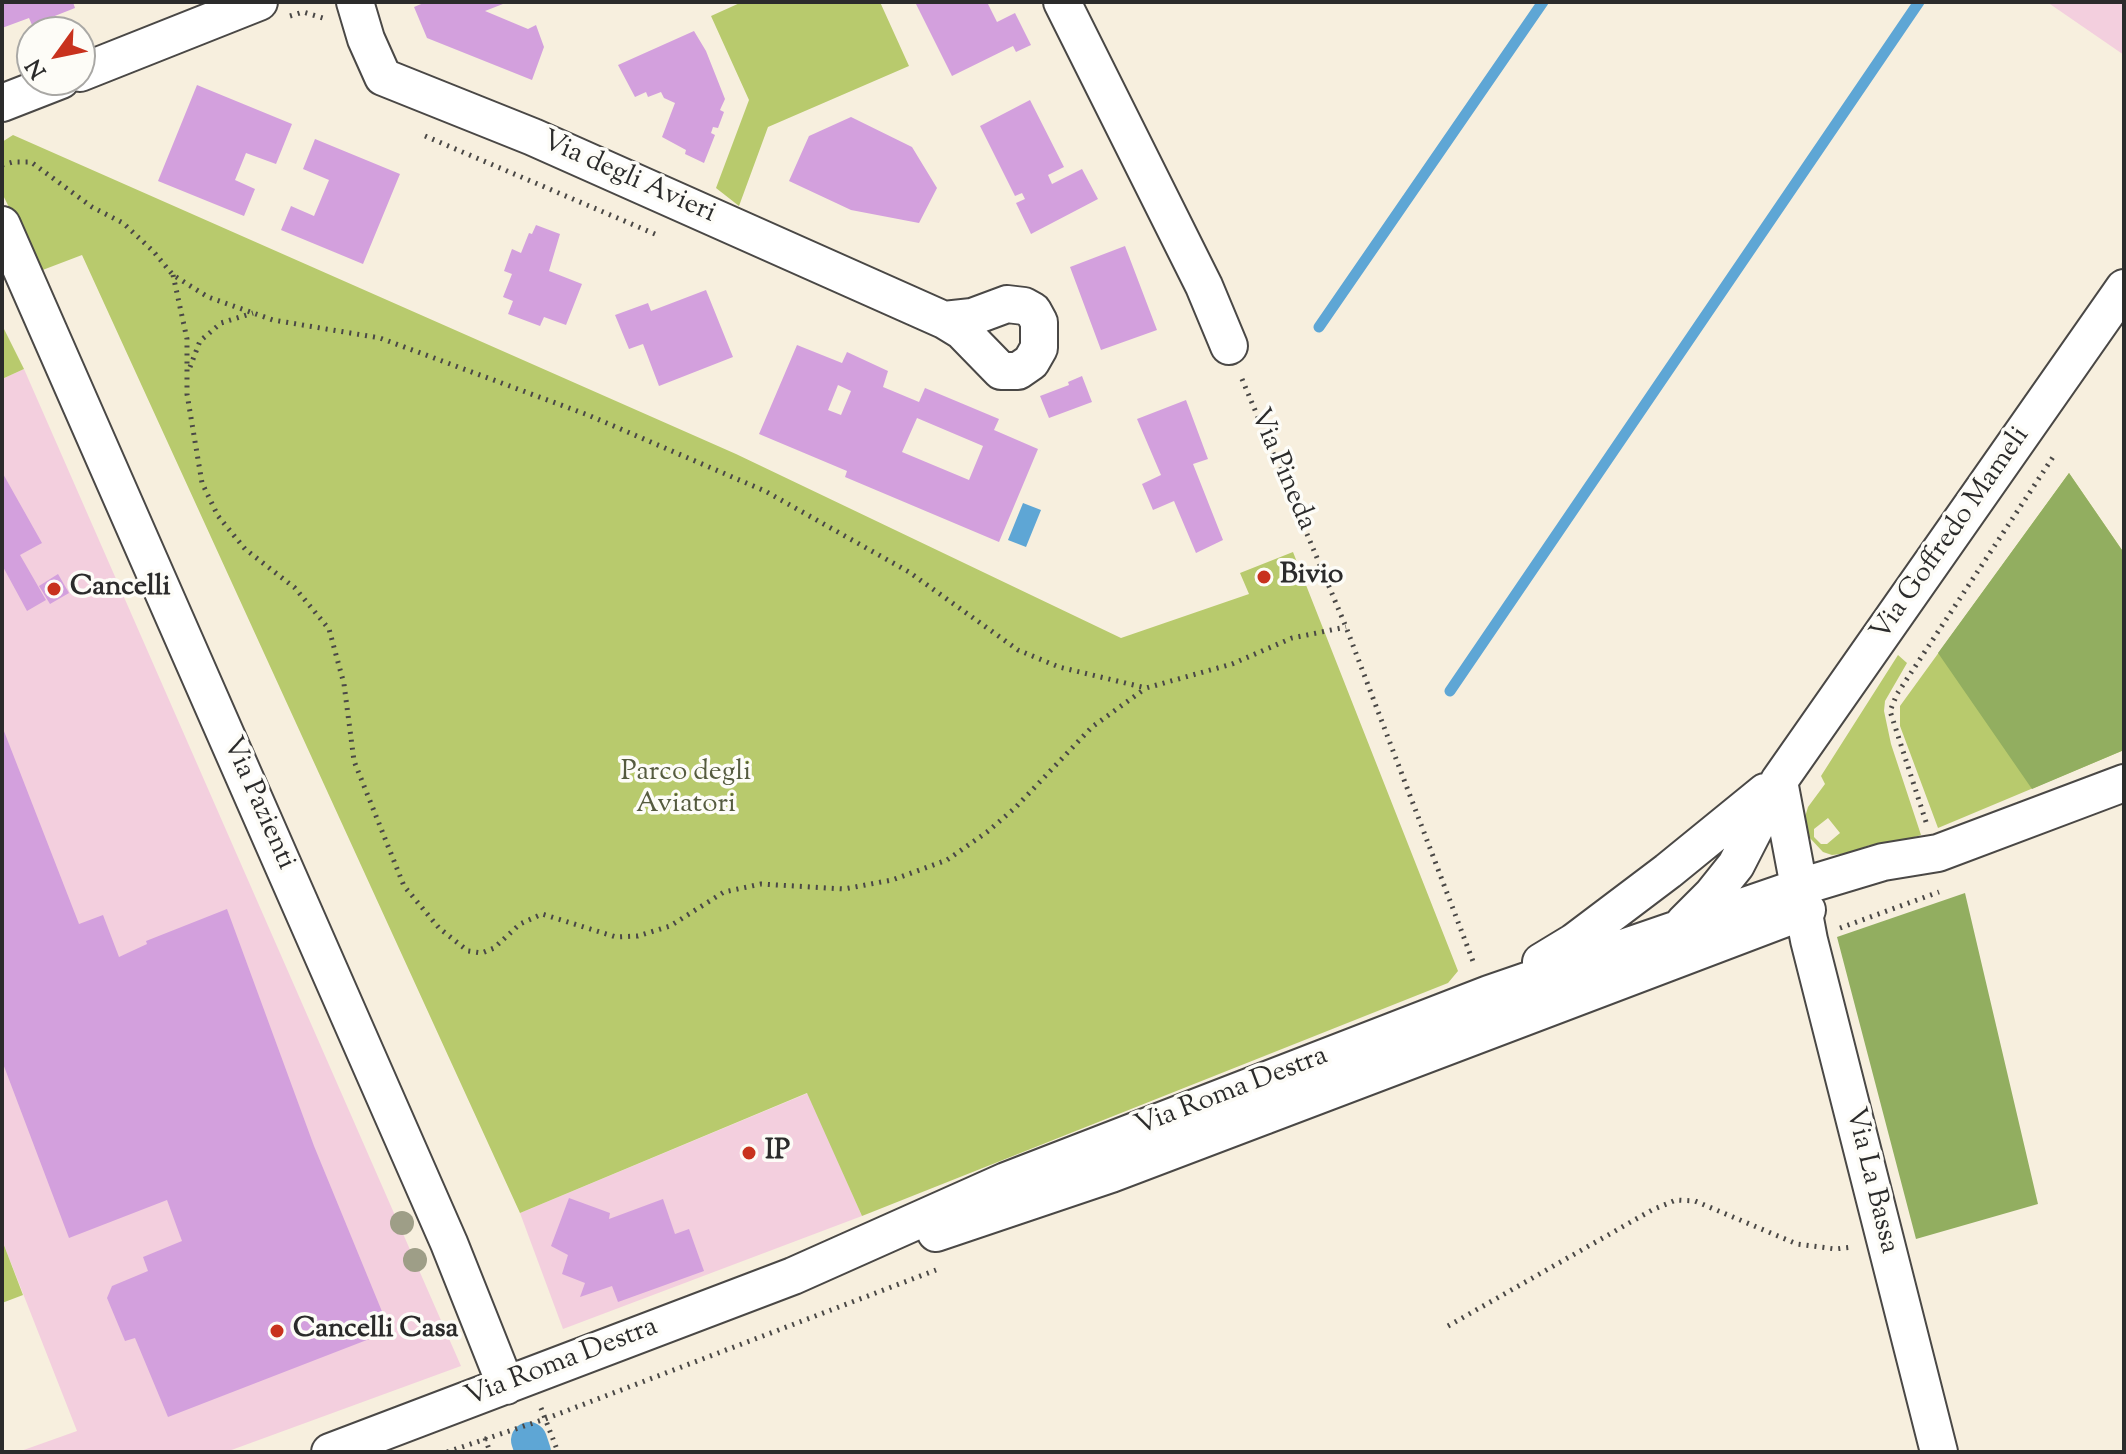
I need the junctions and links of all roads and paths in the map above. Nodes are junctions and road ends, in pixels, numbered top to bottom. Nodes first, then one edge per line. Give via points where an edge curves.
1 (259, 2) edge
2 (355, 2) edge
3 (1062, 2) edge
4 (96, 67) edge
5 (2, 165) edge
6 (2, 225) edge
7 (173, 275) junction
8 (2124, 288) edge
9 (253, 313) junction
10 (944, 320) dead end
11 (1229, 346) joint
12 (188, 372) junction
13 (2063, 442) dead end
14 (1346, 627) junction
15 (1146, 688) junction
16 (1779, 781) junction
17 (2124, 783) edge
18 (1933, 855) junction
19 (1802, 898) junction
20 (1679, 928) junction
21 (1489, 994) junction
22 (1264, 1116) junction
23 (1886, 1243) junction
24 (793, 1276) junction
25 (1448, 1326) dead end
26 (518, 1381) junction
27 (330, 1452) edge
28 (558, 1452) edge
29 (1939, 1452) edge

1 - 4 street
2 - 10 street, Via degli Avieri via 383,77 533,137
3 - 11 street
5 - 7 path via 31,162 123,223
6 - 26 street, Via Pazienti via 449,1243
7 - 9 path via 208,297
7 - 12 path via 187,339
8 - 16 street, Via Goffredo Mameli
9 - 12 path via 221,323 200,341
9 - 15 path via 380,338 588,415 765,491 909,572 1018,650 1059,667
11 - 14 path, Via Pineda
12 - 15 path via 202,483 218,516 245,549 295,588 329,629 344,684 354,761 404,886 439,928 468,951 494,948 520,924 542,914 616,937 638,936 670,926 724,892 761,884 844,889 892,880 947,860 1015,808 1092,727
13 - 18 path via 1890,711
14 - 15 path via 1292,638 1232,664
14 - 21 path, Via Pineda
16 - 19 street
16 - 20 street, Via Goffredo Mameli via 1736,865
16 - 21 street, Via Goffredo Mameli via 1574,942
17 - 18 street, Via Roma Destra
18 - 19 street, Via Roma Destra via 1889,881
19 - 20 street, Via Roma Destra
19 - 22 street, Via Roma Destra
19 - 23 street, Via La Bassa
20 - 21 street, Via Roma Destra
20 - 22 street, Via Roma Destra via 1658,946 1612,967 1315,1080
21 - 24 street, Via Roma Destra via 1006,1181
22 - 24 street, Via Roma Destra via 982,1220
23 - 25 path via 1835,1249 1797,1244 1695,1201 1676,1200
23 - 29 street, Via La Bassa
24 - 26 street, Via Roma Destra
26 - 27 street, Via Roma Destra
26 - 28 path

